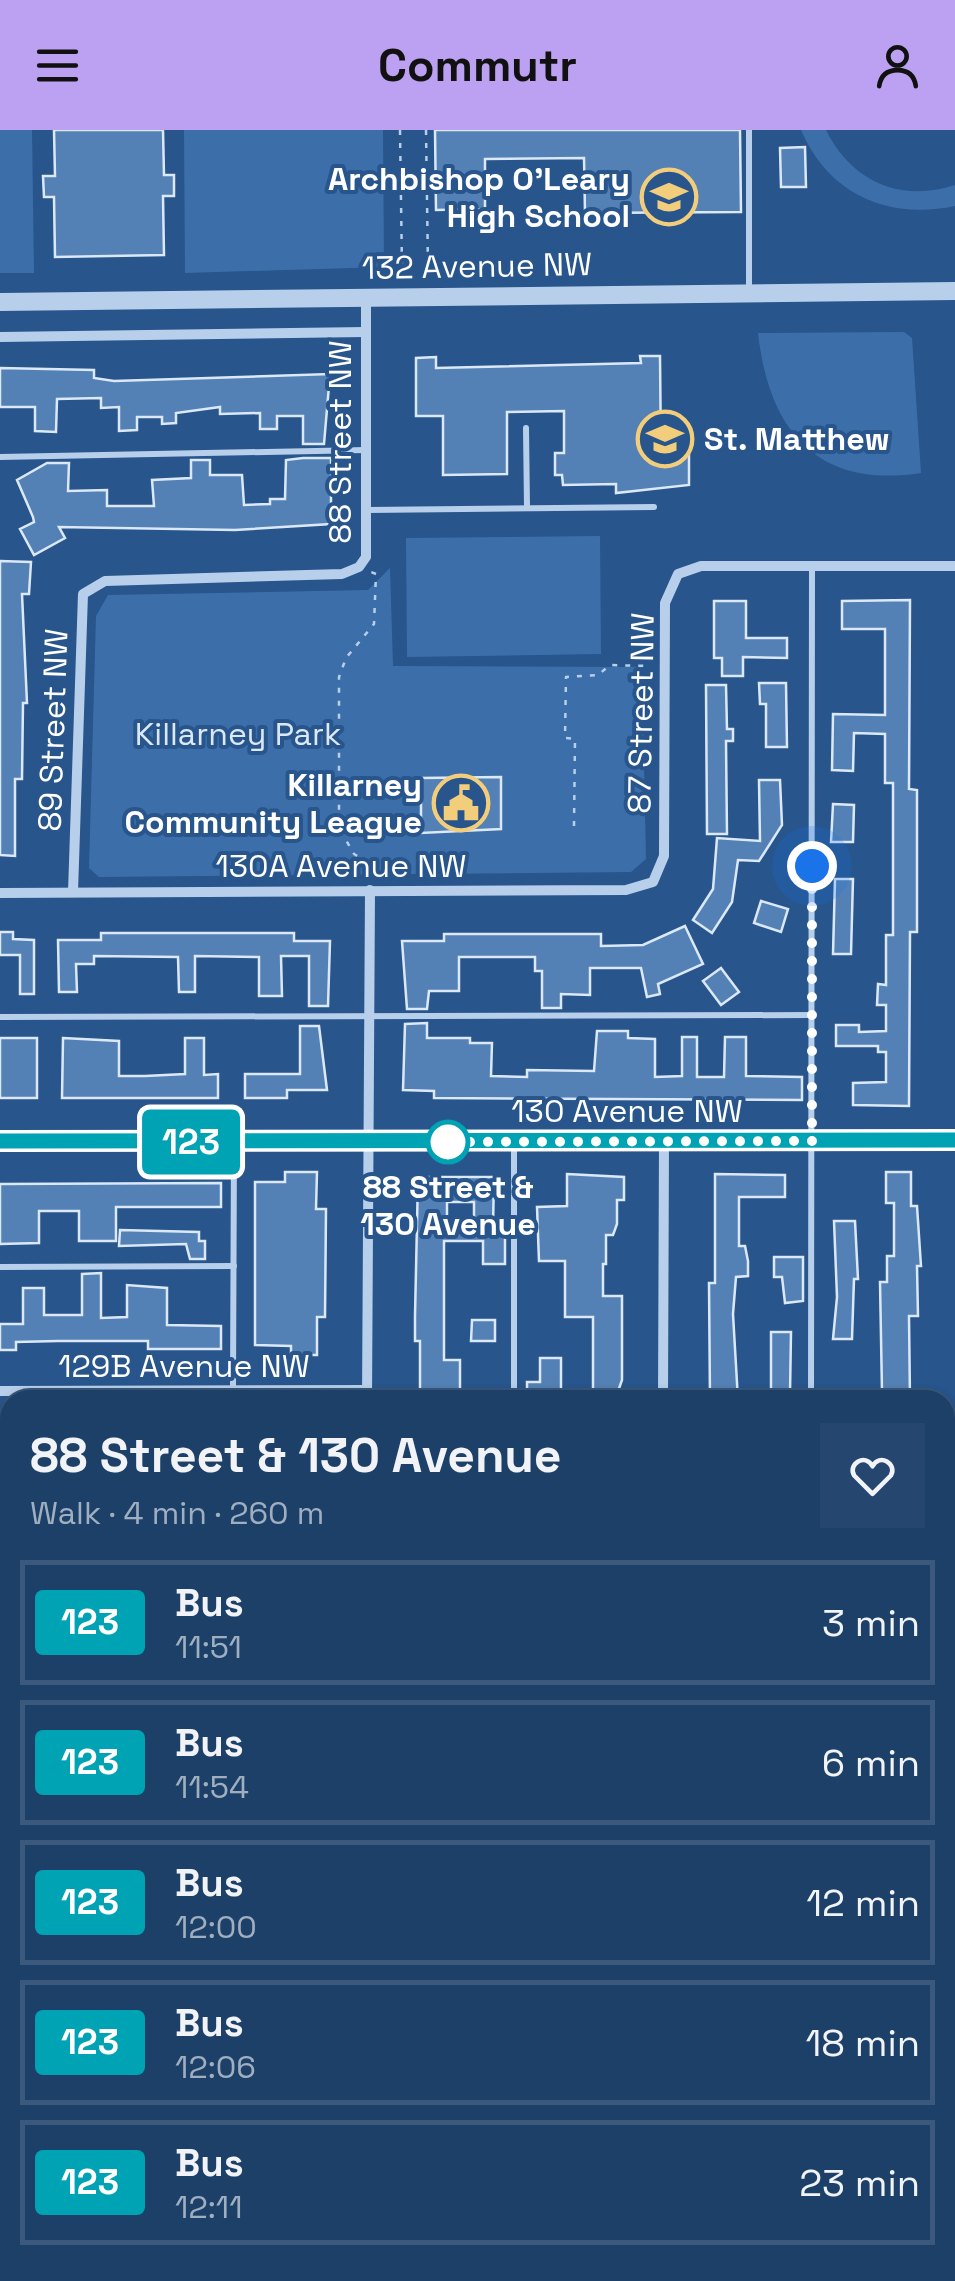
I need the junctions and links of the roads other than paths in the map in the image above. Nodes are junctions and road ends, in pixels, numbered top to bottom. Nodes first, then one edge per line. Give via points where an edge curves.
1 (749, 130) edge
2 (955, 290) edge
3 (750, 292) junction
4 (366, 297) junction
5 (0, 302) edge
6 (366, 332) junction
7 (0, 337) edge
8 (526, 428) dead end
9 (366, 450) junction
10 (0, 457) edge
11 (526, 507) junction
12 (654, 507) dead end
13 (366, 510) junction
14 (812, 566) junction
15 (955, 566) edge
16 (105, 581) joint
17 (664, 856) joint
18 (370, 890) junction
19 (73, 892) junction
20 (0, 893) edge
21 (813, 1015) junction
22 (368, 1016) junction
23 (0, 1017) edge
24 (955, 1140) edge
25 (812, 1141) junction
26 (0, 1142) edge
27 (234, 1142) junction
28 (368, 1142) junction
29 (514, 1142) junction
30 (664, 1142) junction
31 (234, 1266) junction
32 (0, 1267) edge
33 (233, 1390) edge
34 (367, 1390) edge
35 (514, 1390) edge
36 (663, 1390) edge
37 (811, 1390) edge

1 - 3 lane
2 - 3 street, 132 Avenue NW
3 - 4 street, 132 Avenue NW
4 - 5 street, 132 Avenue NW
4 - 6 street, 88 Street NW
6 - 7 street, 132 Avenue NW
6 - 9 street, 88 Street NW
8 - 11 lane
9 - 10 lane
9 - 13 street, 88 Street NW
11 - 12 lane
11 - 13 lane
13 - 16 street, 88 Street NW via 366,556 342,574
14 - 15 street
14 - 17 street, 87 Street NW via 701,566 678,574 666,602
14 - 21 lane
16 - 19 street, 89 Street NW via 83,594
17 - 18 street, 130A Avenue NW via 653,882 626,890
18 - 19 street, 130A Avenue NW
18 - 22 street
19 - 20 street, 130A Avenue NW
21 - 22 lane
21 - 25 lane
22 - 23 lane
22 - 28 street
24 - 25 street, 130 Avenue NW
25 - 30 street, 130 Avenue NW
25 - 37 lane
26 - 27 street, 130 Avenue NW
27 - 28 street, 130 Avenue NW
27 - 31 lane
28 - 29 street, 130 Avenue NW
28 - 34 street
29 - 30 street, 130 Avenue NW
29 - 35 lane
30 - 36 street
31 - 32 lane
31 - 33 lane

